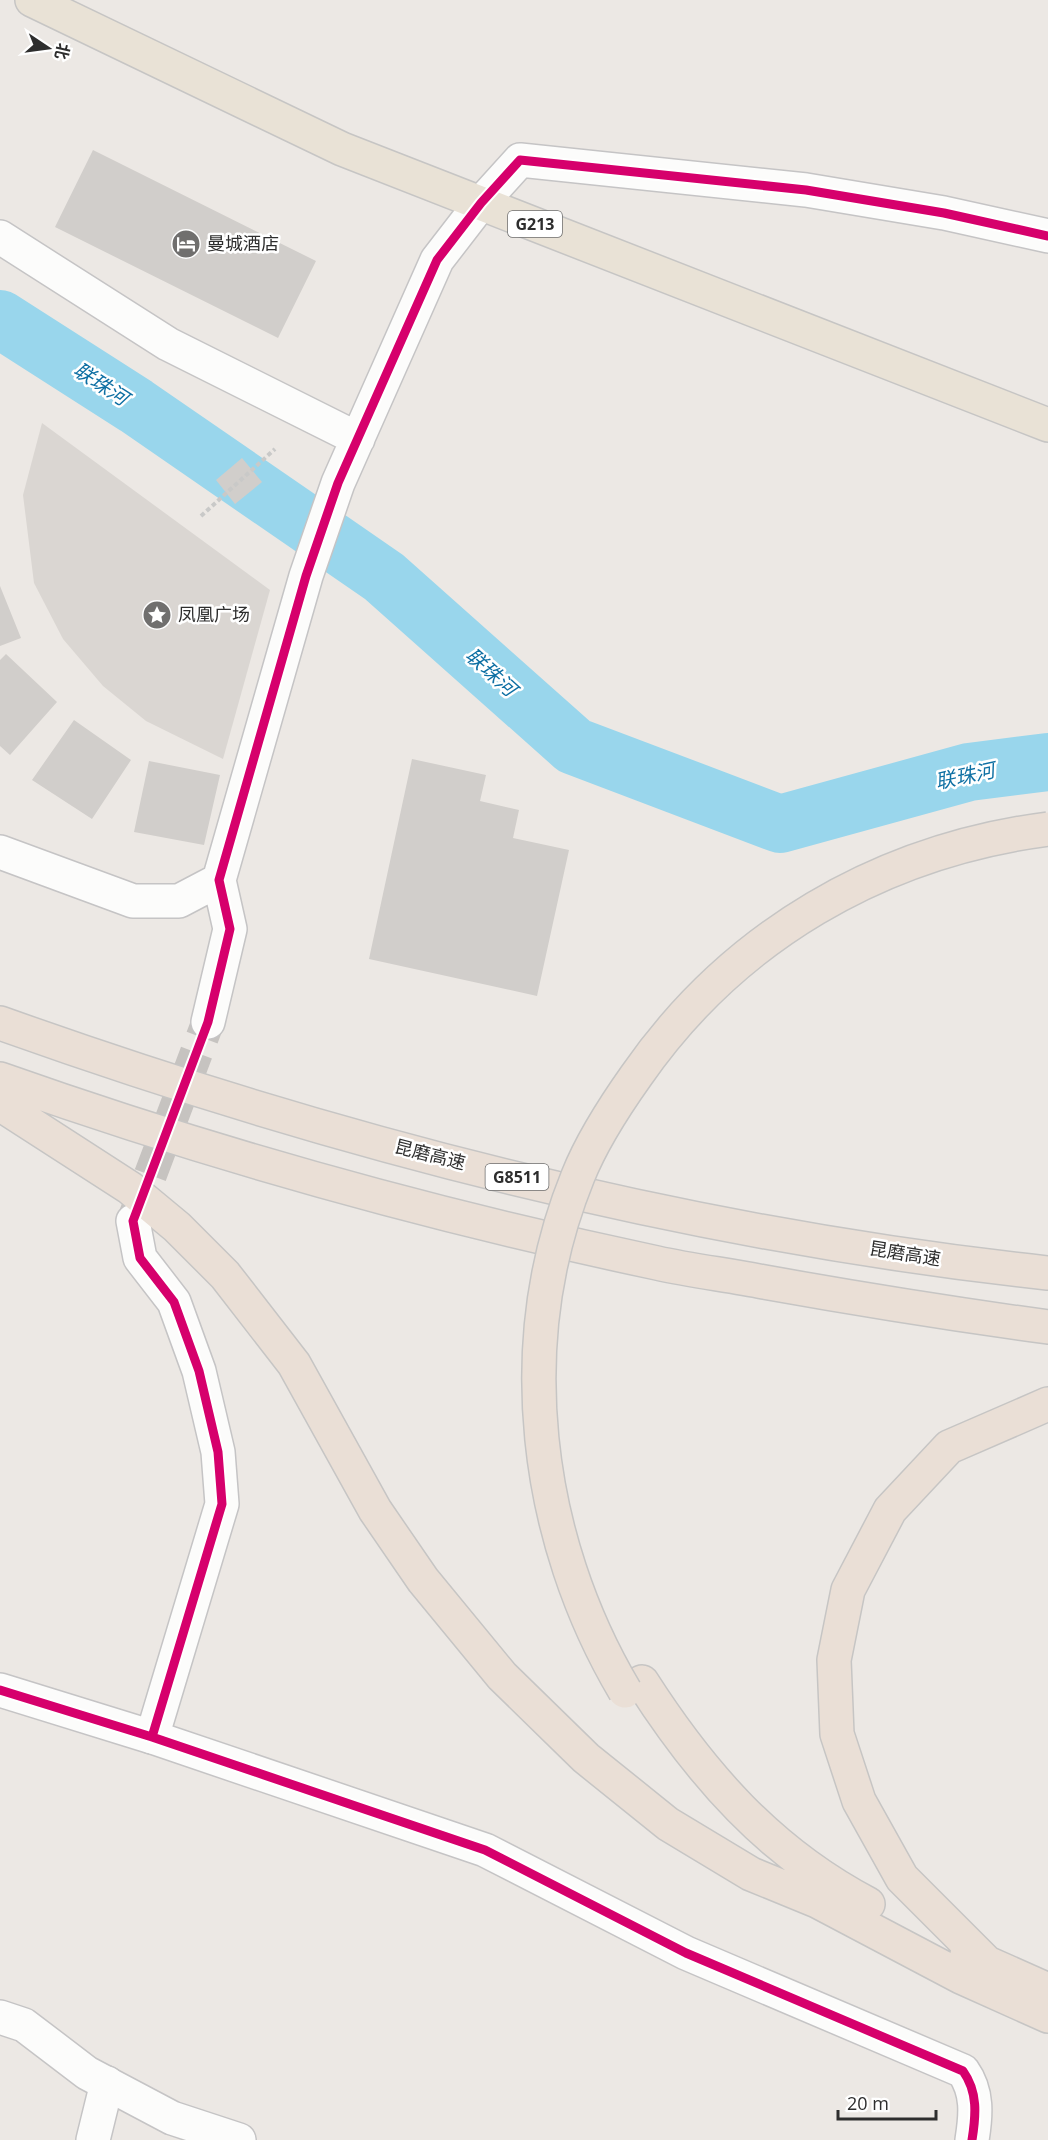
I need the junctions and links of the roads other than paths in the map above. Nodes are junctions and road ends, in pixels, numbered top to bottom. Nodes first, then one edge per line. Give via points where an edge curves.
1 (32, 0) edge
2 (481, 203) junction
3 (1048, 236) edge
4 (0, 237) edge
5 (1048, 425) edge
6 (358, 439) junction
7 (1048, 829) edge
8 (1048, 848) edge
9 (0, 852) edge
10 (219, 880) junction
11 (208, 1022) tunnel mouth
12 (0, 1023) edge
13 (0, 1079) edge
14 (0, 1104) edge
15 (133, 1221) tunnel mouth
16 (1048, 1273) edge
17 (1048, 1327) edge
18 (1048, 1404) edge
19 (634, 1687) junction
20 (0, 1690) edge
21 (152, 1737) junction
22 (817, 1901) junction
23 (987, 1964) junction
24 (1048, 1990) edge
25 (1048, 2016) edge
26 (0, 2017) edge
27 (106, 2083) junction
28 (93, 2140) edge
29 (239, 2140) edge
30 (972, 2140) edge

1 - 2 highway, G213 via 342,149
2 - 3 street via 520,160 806,190 944,213
2 - 5 highway, G213
2 - 6 street via 437,260
4 - 6 street via 168,344
6 - 10 street via 338,483 306,576
7 - 19 highway, bridge via 986,839 909,862 855,885 774,934 721,977 670,1030 623,1095 579,1172 560,1230 546,1299 540,1368 542,1442 551,1503 567,1566 594,1633
8 - 19 highway via 966,864 915,880 863,902 785,949 734,991 685,1043 639,1106 597,1180 576,1244 563,1312 558,1386 561,1440 570,1499 586,1560
9 - 10 street via 133,901 179,901
10 - 11 street via 230,929
12 - 16 highway, 昆磨高速 / G8511 via 117,1065 254,1107 539,1183 749,1228 914,1256
13 - 17 highway via 227,1155 472,1222 660,1264 898,1307
14 - 22 highway via 130,1188 225,1275 294,1364 375,1510 423,1580 475,1646 558,1732 641,1804 691,1839 751,1874
15 - 21 street via 140,1258 174,1302 199,1371 218,1452 222,1504
18 - 23 highway via 949,1447 890,1510 848,1590 834,1660 837,1734 859,1801 902,1878
19 - 22 highway via 653,1733 708,1801 740,1835
19 - 23 highway via 709,1777 793,1858 843,1891
20 - 21 street
21 - 30 street via 485,1850 686,1953 963,2071 973,2085 976,2116
22 - 25 highway via 961,1977
23 - 24 highway
26 - 27 street via 24,2025
27 - 28 street
27 - 29 street via 172,2118

